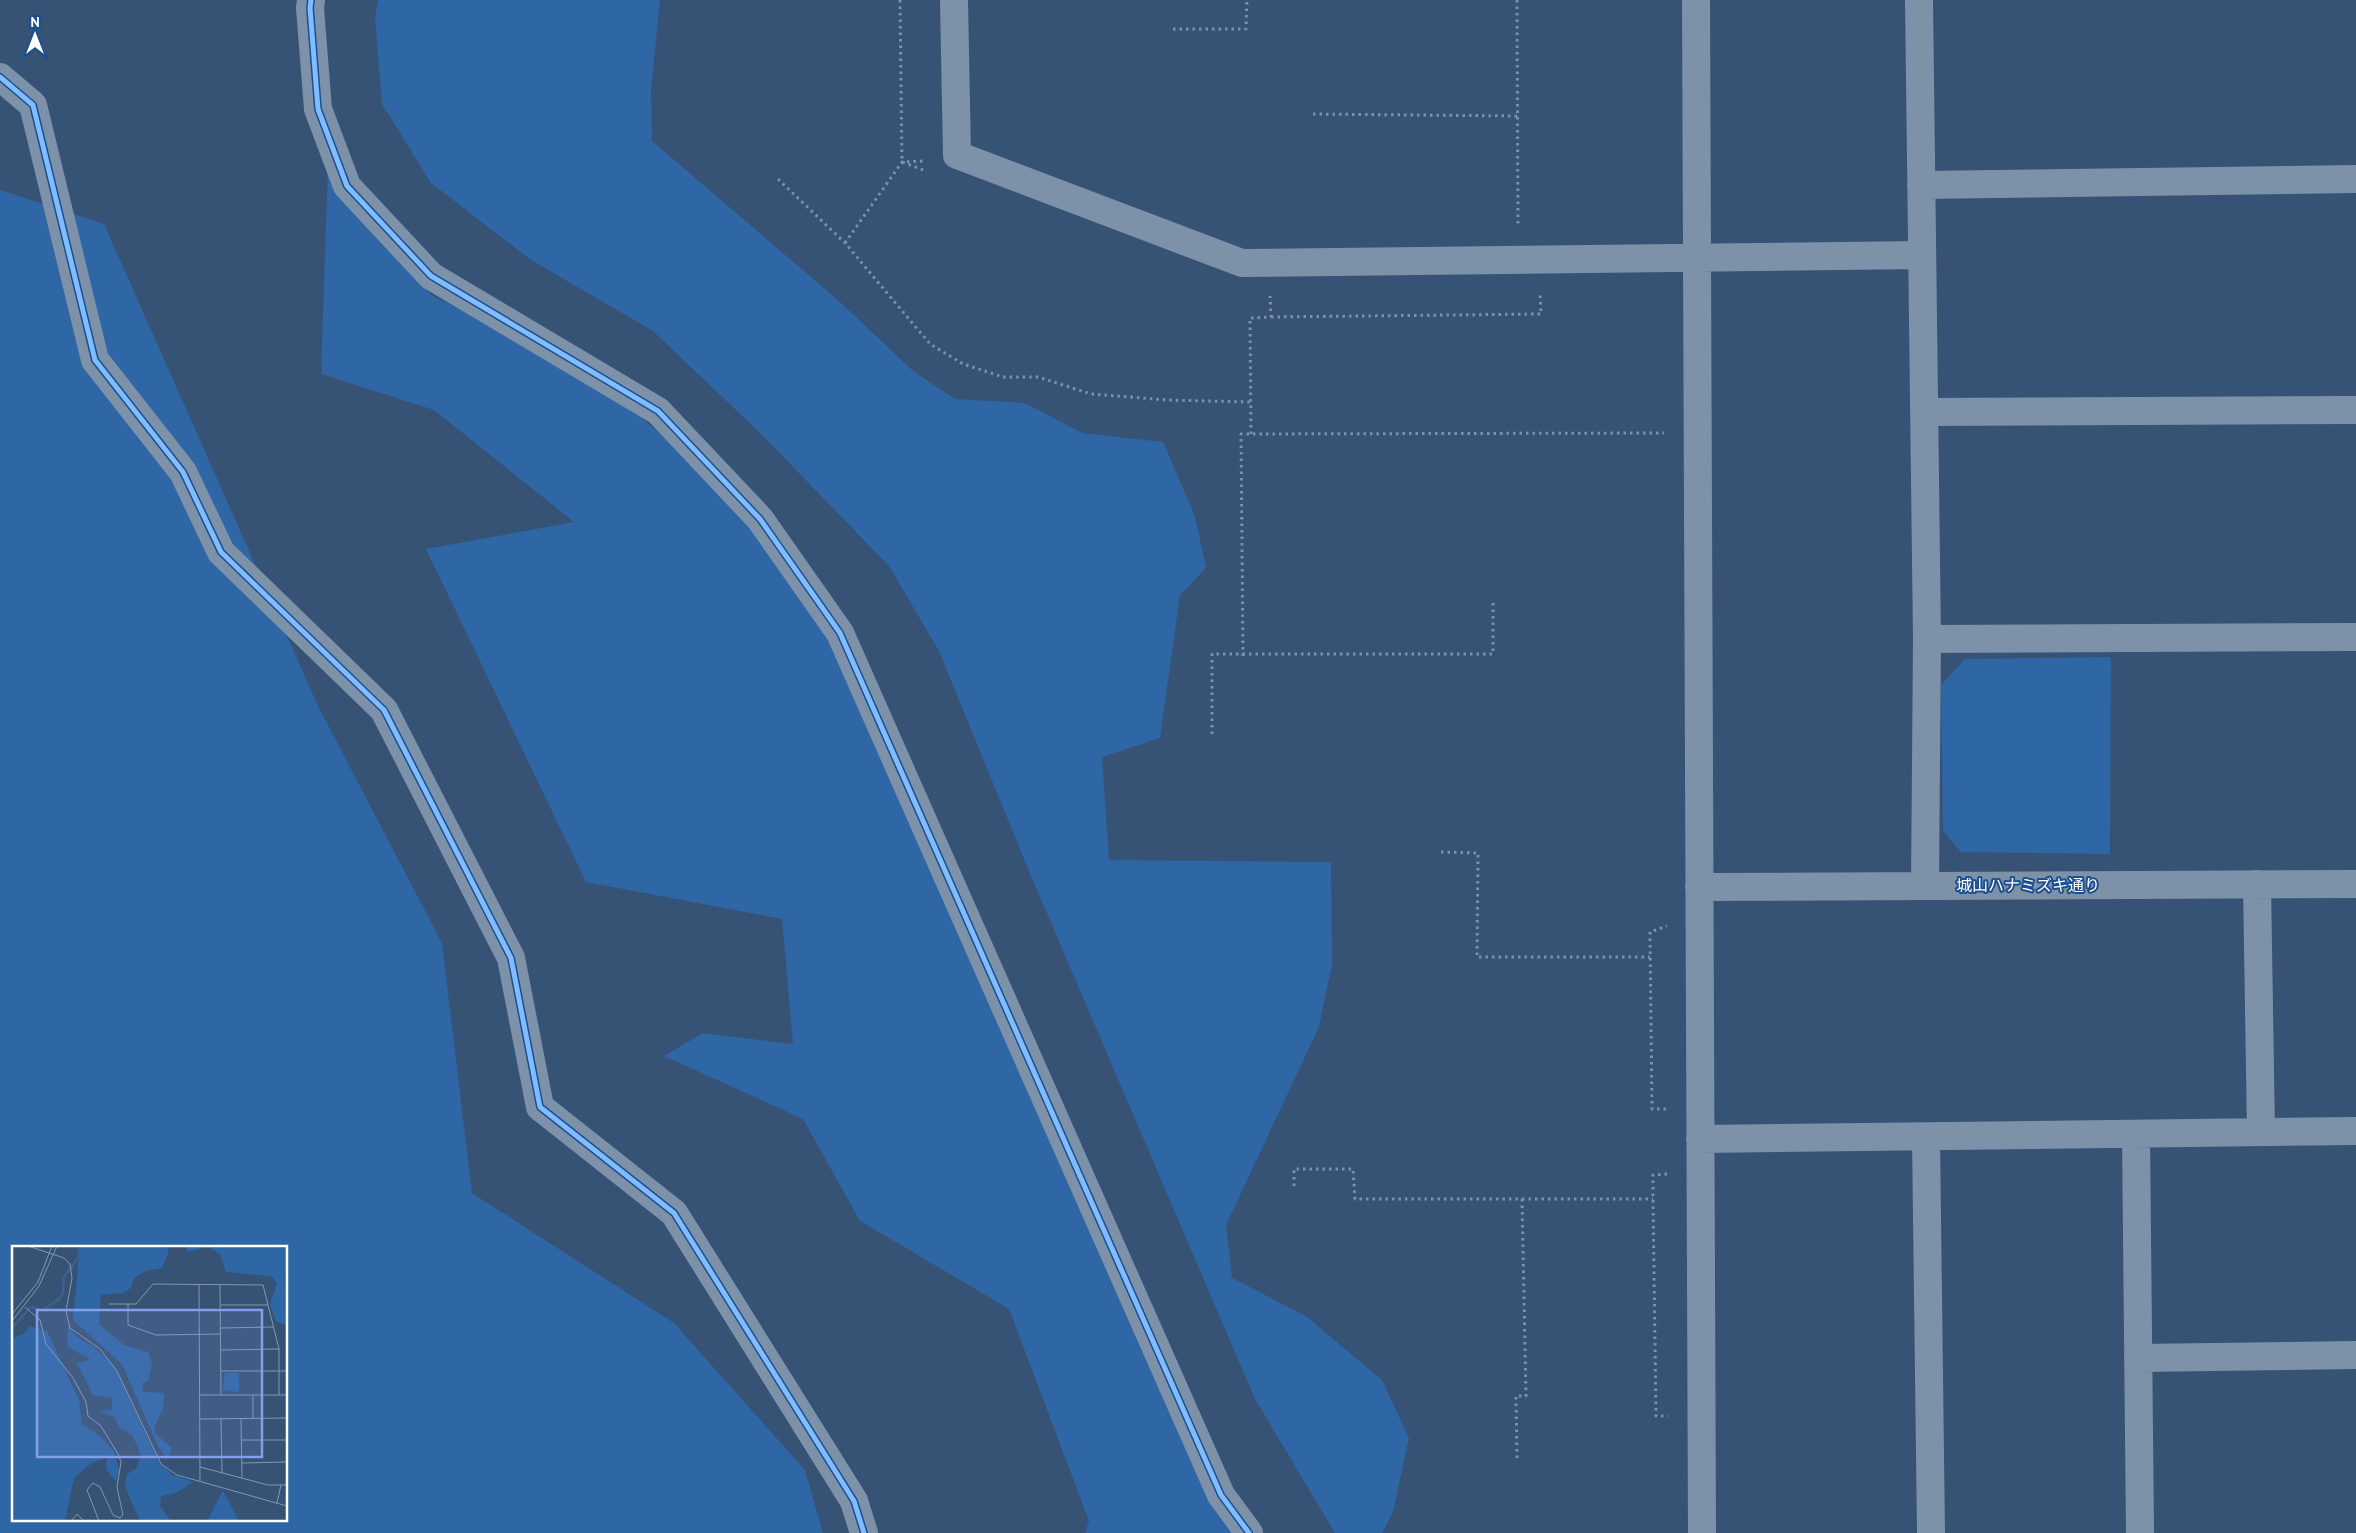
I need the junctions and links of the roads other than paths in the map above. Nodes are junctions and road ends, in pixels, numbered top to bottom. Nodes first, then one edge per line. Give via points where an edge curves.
1 (311, 0) edge
2 (954, 0) edge
3 (1696, 0) edge
4 (1919, 0) edge
5 (0, 77) edge
6 (2356, 179) edge
7 (1921, 184) junction
8 (1922, 254) junction
9 (1697, 256) junction
10 (2356, 410) edge
11 (1924, 412) junction
12 (2356, 637) edge
13 (1927, 639) junction
14 (2257, 884) junction
15 (2356, 884) edge
16 (1925, 886) junction
17 (1699, 887) junction
18 (2356, 1131) edge
19 (2262, 1132) junction
20 (2136, 1134) junction
21 (1926, 1137) junction
22 (1700, 1139) junction
23 (2356, 1355) edge
24 (2138, 1358) junction
25 (864, 1533) edge
26 (1248, 1533) edge
27 (1702, 1533) edge
28 (1931, 1533) edge
29 (2140, 1533) edge

1 - 26 street via 318,109 346,186 431,276 658,411 760,519 840,633 1220,1494
2 - 9 street via 957,155 1242,263
3 - 9 street
4 - 7 street
5 - 25 street via 33,105 95,360 183,472 221,552 384,710 512,958 540,1108 674,1213 854,1501
6 - 7 street
7 - 8 street
8 - 9 street
8 - 11 street
9 - 17 street
10 - 11 street
11 - 13 street
12 - 13 street
13 - 16 street
14 - 15 street, 城山ハナミズキ通り
14 - 16 street, 城山ハナミズキ通り
14 - 19 street
16 - 17 street, 城山ハナミズキ通り
17 - 22 street
18 - 19 street
19 - 20 street
20 - 21 street
20 - 24 street
21 - 22 street
21 - 28 street
22 - 27 street
23 - 24 street
24 - 29 street

